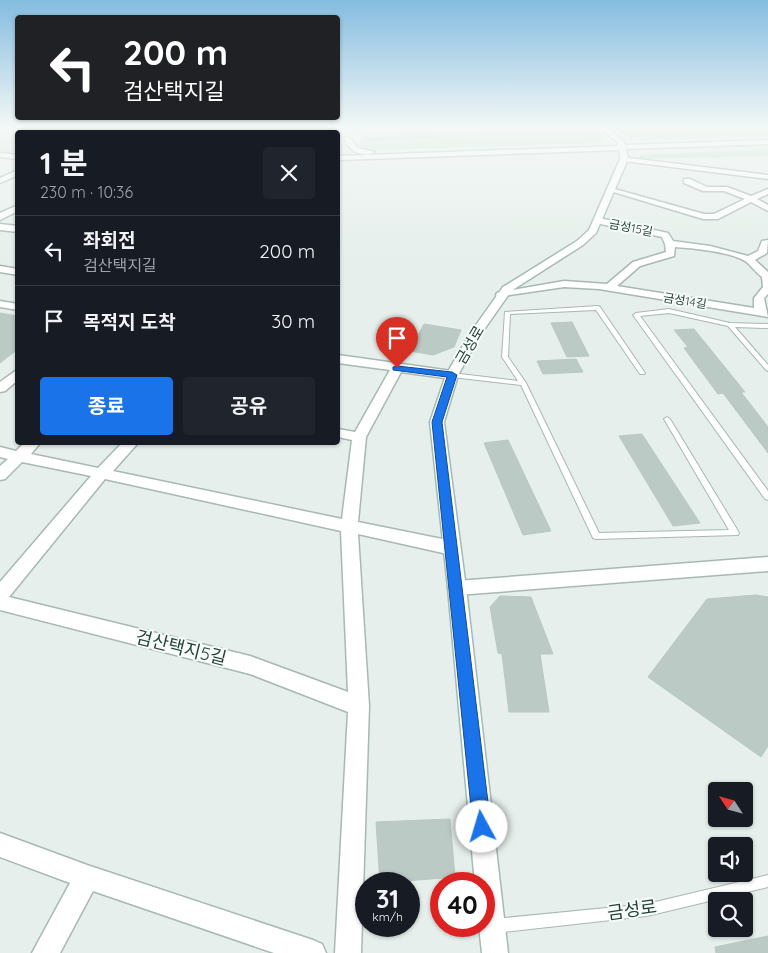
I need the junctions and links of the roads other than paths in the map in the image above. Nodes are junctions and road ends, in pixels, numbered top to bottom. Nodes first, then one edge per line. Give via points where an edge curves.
1 (615, 172) edge
2 (749, 172) edge
3 (15, 173) edge
4 (768, 176) edge
5 (15, 177) edge
6 (1, 179) edge
7 (687, 182) dead end
8 (611, 190) junction
9 (768, 191) edge
10 (749, 200) junction
11 (768, 208) edge
12 (15, 209) edge
13 (0, 217) edge
14 (599, 221) junction
15 (0, 227) edge
16 (15, 229) edge
17 (768, 243) edge
18 (670, 244) junction
19 (749, 259) junction
20 (0, 269) edge
21 (15, 272) edge
22 (768, 287) edge
23 (610, 288) junction
24 (501, 295) junction
25 (764, 314) edge
26 (730, 325) junction
27 (768, 326) edge
28 (340, 359) edge
29 (397, 368) junction
30 (768, 369) edge
31 (0, 371) edge
32 (642, 373) dead end
33 (15, 374) edge
34 (452, 375) junction
35 (15, 376) edge
36 (523, 382) junction
37 (0, 388) edge
38 (667, 419) dead end
39 (340, 433) edge
40 (359, 437) junction
41 (31, 445) edge
42 (129, 445) edge
43 (0, 452) edge
44 (19, 458) junction
45 (101, 474) junction
46 (0, 475) edge
47 (768, 497) edge
48 (349, 526) junction
49 (452, 548) junction
50 (768, 564) edge
51 (457, 588) junction
52 (0, 595) edge
53 (0, 602) edge
54 (359, 706) junction
55 (0, 845) edge
56 (487, 872) edge
57 (87, 877) junction
58 (768, 881) edge
59 (495, 926) edge
60 (494, 937) edge
61 (45, 953) edge
62 (312, 953) edge
63 (348, 953) edge
64 (495, 953) edge

1 - 8 street, 금성로
2 - 4 street
3 - 6 street
5 - 6 street
7 - 10 street via 706,189 739,193
8 - 10 street via 715,217
8 - 14 street, 금성로
9 - 10 street
10 - 11 street
12 - 13 street
14 - 18 street, 금성15길 via 665,235
14 - 24 street, 금성로 via 580,243
15 - 16 street
17 - 19 street via 762,253
18 - 19 street, 금성15길 via 712,247
18 - 23 street via 671,254 630,266
19 - 22 street, 금성14길 via 767,276
20 - 21 street
22 - 25 street, 금성14길 via 759,298
23 - 24 street, 금성14길 via 564,284
23 - 25 street, 금성14길
24 - 34 street, 금성로
26 - 27 lane
26 - 30 lane
26 - 47 lane via 669,311 636,315
28 - 29 street
29 - 34 street
29 - 40 street
31 - 33 street
32 - 36 lane via 598,308 507,313 505,358
34 - 36 lane
34 - 49 street, 금성로 via 437,422
35 - 37 street
36 - 38 lane via 596,536 735,533
39 - 40 street
40 - 48 street
41 - 44 street
42 - 45 street
43 - 44 street
44 - 45 street
44 - 46 street
45 - 48 street
45 - 52 street
48 - 49 street
48 - 54 street
49 - 51 street, 금성로
50 - 51 street
51 - 56 street, 금성로
53 - 54 street, 검산택지5길 via 250,665
54 - 63 street
55 - 57 street
57 - 61 street
57 - 62 street
58 - 59 lane, 금성로 via 648,910
60 - 64 street, 금성로

